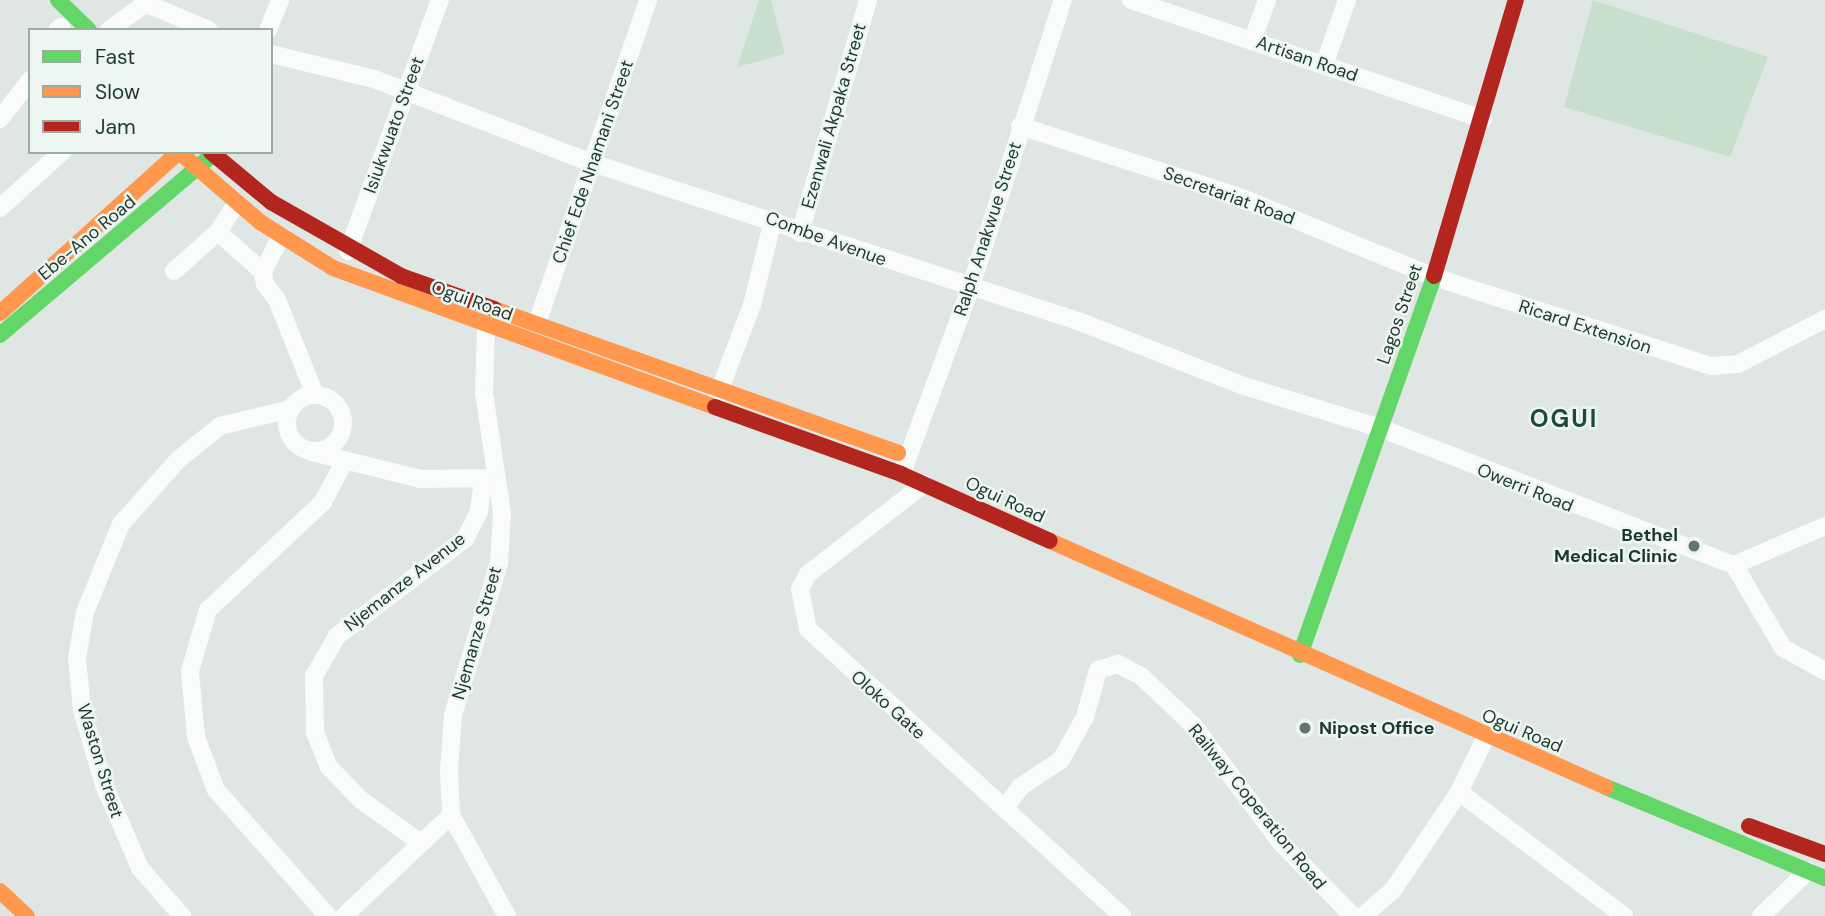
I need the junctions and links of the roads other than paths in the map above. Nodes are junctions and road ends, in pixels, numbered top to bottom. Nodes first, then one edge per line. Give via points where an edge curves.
1 (36, 0) edge
2 (58, 0) edge
3 (280, 0) edge
4 (440, 0) edge
5 (648, 0) edge
6 (868, 0) edge
7 (1063, 0) edge
8 (1131, 0) edge
9 (1267, 0) edge
10 (1347, 0) edge
11 (1516, 0) edge
12 (149, 2) edge
13 (59, 28) edge
14 (87, 28) edge
15 (112, 28) edge
16 (205, 28) edge
17 (269, 28) edge
18 (1252, 41) junction
19 (273, 55) edge
20 (1324, 65) junction
21 (28, 83) edge
22 (407, 90) junction
23 (0, 119) edge
24 (1483, 119) junction
25 (1020, 126) junction
26 (60, 154) edge
27 (177, 154) edge
28 (181, 154) edge
29 (211, 154) edge
30 (213, 154) edge
31 (592, 163) junction
32 (198, 170) junction
33 (236, 204) junction
34 (0, 208) edge
35 (773, 220) junction
36 (218, 232) junction
37 (800, 233) junction
38 (281, 236) junction
39 (348, 251) junction
40 (174, 271) dead end
41 (263, 272) junction
42 (1434, 277) junction
43 (971, 286) junction
44 (0, 313) edge
45 (1825, 319) edge
46 (537, 323) junction
47 (486, 327) junction
48 (0, 335) edge
49 (721, 388) junction
50 (302, 401) junction
51 (713, 407) junction
52 (344, 427) junction
53 (1380, 428) junction
54 (312, 452) junction
55 (910, 458) junction
56 (345, 460) junction
57 (901, 474) junction
58 (491, 478) junction
59 (923, 484) junction
60 (1825, 526) edge
61 (1734, 565) junction
62 (1308, 637) junction
63 (1300, 655) junction
64 (1825, 671) edge
65 (1494, 720) junction
66 (1485, 736) junction
67 (1459, 792) junction
68 (1005, 808) junction
69 (451, 815) junction
70 (421, 843) junction
71 (1825, 854) edge
72 (1808, 871) junction
73 (1825, 878) edge
74 (0, 891) edge
75 (27, 916) edge
76 (182, 916) edge
77 (328, 916) edge
78 (344, 916) edge
79 (507, 916) edge
80 (1122, 916) edge
81 (1353, 916) edge
82 (1363, 916) edge
83 (1624, 916) edge
84 (1761, 916) edge

1 - 13 main road
2 - 14 main road
3 - 17 street
4 - 22 street, Isiukwuato Street
5 - 31 street, Chief Ede Nnamani Street
6 - 37 street, Ezenwali Akpaka Street
7 - 25 street, Ralph Anakwue Street
8 - 18 street, Artisan Road
9 - 18 street
10 - 20 street
11 - 24 main road, Lagos Street
12 - 15 street
12 - 16 street
18 - 20 street, Artisan Road
19 - 22 street, Combe Avenue
20 - 24 street, Artisan Road
21 - 23 street
22 - 31 street, Combe Avenue
22 - 39 street, Isiukwuato Street
24 - 42 main road, Lagos Street
25 - 42 street, Secretariat Road via 1227,192
25 - 43 street, Ralph Anakwue Street
26 - 34 street
27 - 44 main road, Ebe-Ano Road
28 - 32 main road, Ogui Road
29 - 32 main road, Ebe-Ano Road
30 - 39 main road, Ogui Road via 271,202
31 - 35 street, Combe Avenue
31 - 46 street, Chief Ede Nnamani Street
32 - 33 main road, Ogui Road
32 - 48 main road, Ebe-Ano Road
33 - 36 street
33 - 38 main road, Ogui Road
35 - 37 street, Combe Avenue
35 - 49 street
36 - 40 street
36 - 41 street
37 - 43 street, Combe Avenue
38 - 41 street
38 - 47 main road, Ogui Road via 333,268
39 - 46 main road, Ogui Road
41 - 50 street
42 - 45 street, Ricard Extension via 1711,366 1738,364
42 - 53 main road, Lagos Street
43 - 53 street, Combe Avenue via 1241,385
43 - 55 street, Ralph Anakwue Street
46 - 49 main road, Ogui Road
47 - 51 main road, Ogui Road
47 - 58 street, Njemanze Street via 484,393
49 - 51 street
49 - 55 main road, Ogui Road
50 - 52 street via 338,406
50 - 54 street via 290,436
50 - 76 street, Waston Street via 220,426 142,495 102,566 77,658 82,710 121,831 140,868
51 - 57 main road, Ogui Road
52 - 54 street via 333,446
52 - 56 street
53 - 61 street, Owerri Road
53 - 62 main road, Lagos Street
54 - 56 street
55 - 57 street, Ralph Anakwue Street
55 - 62 main road, Ogui Road
56 - 58 street via 420,480
56 - 77 street via 323,502 208,610 190,671 196,737 216,790
57 - 59 main road, Ogui Road
58 - 69 street, Njemanze Street via 499,563 453,715
58 - 70 street, Njemanze Avenue via 465,539 337,636 314,676 312,712 329,767 360,800
59 - 63 main road, Ogui Road
59 - 68 street, Oloko Gate via 808,574 800,589 802,610 813,637
60 - 61 street
61 - 64 street via 1783,648
62 - 63 main road, Lagos Street
62 - 65 main road, Ogui Road
63 - 66 main road, Ogui Road
65 - 66 street
65 - 71 main road, Ogui Road
66 - 67 street
66 - 72 main road, Ogui Road
67 - 82 street via 1393,890
67 - 83 street
68 - 80 street, Oloko Gate
68 - 81 street, Railway Coperation Road via 1020,787 1060,760 1084,717 1098,670 1118,663 1142,677 1194,726 1297,862
69 - 70 street
69 - 79 street
70 - 78 street
72 - 73 main road, Ogui Road
72 - 84 street
74 - 75 main road

